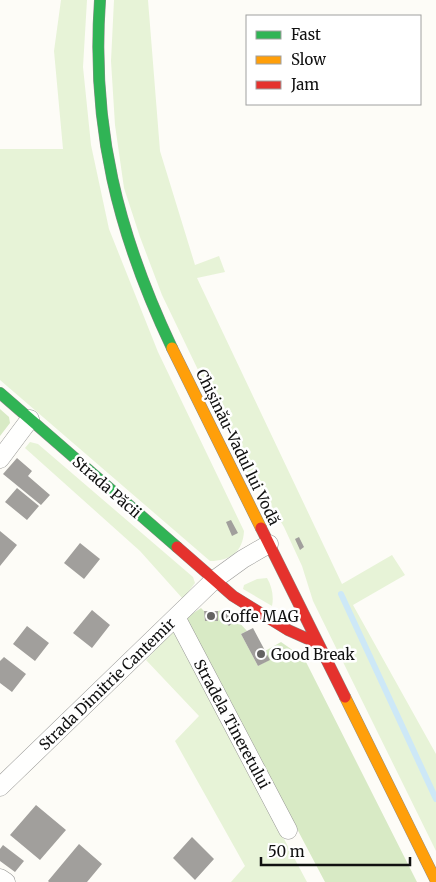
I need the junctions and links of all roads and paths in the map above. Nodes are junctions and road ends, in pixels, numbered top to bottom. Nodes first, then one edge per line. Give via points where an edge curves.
1 (100, 0) edge
2 (0, 393) edge
3 (30, 419) junction
4 (0, 459) edge
5 (269, 544) junction
6 (214, 580) junction
7 (176, 618) junction
8 (317, 643) junction
9 (0, 787) edge
10 (288, 830) dead end
11 (0, 878) edge
12 (436, 881) edge
13 (6, 882) edge

1 - 5 main road, Chișinău-Vadul lui Vodă via 97,84 108,156 124,227 146,291
2 - 3 main road, Strada Păcii
3 - 4 street
3 - 6 main road, Strada Păcii
5 - 6 street
5 - 8 main road, Chișinău-Vadul lui Vodă
6 - 7 street, Strada Dimitrie Cantemir
6 - 8 main road, Strada Păcii via 232,596 288,630
7 - 9 street, Strada Dimitrie Cantemir
7 - 10 street, Stradela Tineretului
8 - 12 main road, Chișinău-Vadul lui Vodă
11 - 13 street

